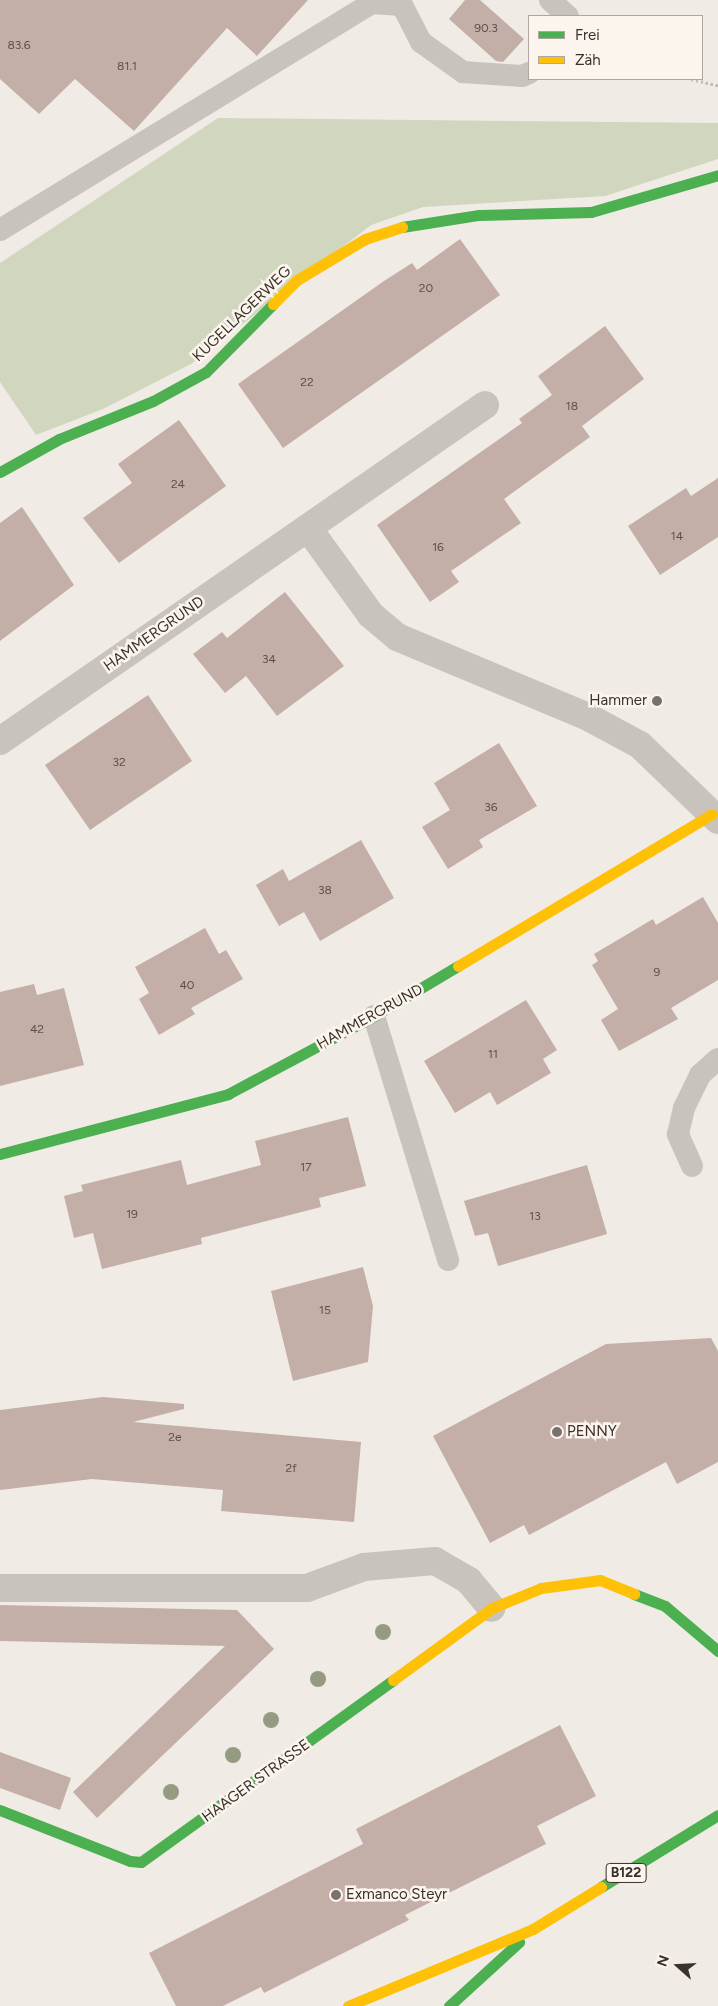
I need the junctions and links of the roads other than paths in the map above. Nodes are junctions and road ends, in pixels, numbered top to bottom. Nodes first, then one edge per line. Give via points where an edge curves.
1 (550, 0) edge
2 (403, 3) edge
3 (567, 15) edge
4 (528, 73) edge
5 (718, 176) edge
6 (0, 230) edge
7 (485, 405) dead end
8 (0, 472) edge
9 (308, 528) junction
10 (0, 741) edge
11 (715, 817) edge
12 (374, 1016) junction
13 (718, 1059) edge
14 (0, 1154) edge
15 (692, 1166) dead end
16 (448, 1260) dead end
17 (0, 1588) edge
18 (492, 1608) junction
19 (718, 1651) edge
20 (0, 1810) edge
21 (718, 1815) edge
22 (533, 1929) junction
23 (348, 2006) edge
24 (449, 2006) edge

1 - 3 lane
2 - 4 lane via 421,42 463,72 522,76
2 - 6 lane via 372,3
5 - 8 street, KUGELLAGERWEG via 590,212 479,215 416,222 365,239 297,280 206,372 153,402 60,439
7 - 9 street, HAMMERGRUND
9 - 10 street, HAMMERGRUND
9 - 11 street, HAMMERGRUND via 371,615 397,637 588,717 640,745
11 - 12 street, HAMMERGRUND
12 - 14 street, HAMMERGRUND via 228,1094
12 - 16 lane
13 - 15 lane via 700,1076 684,1108 678,1134
17 - 18 street via 307,1588 364,1567 434,1561 469,1581
18 - 19 street, HAAGER STRASSE via 541,1588 600,1580 664,1606
18 - 20 street, HAAGER STRASSE via 152,1857 130,1861
21 - 22 street, B122
22 - 23 street, B122
22 - 24 street, B122

